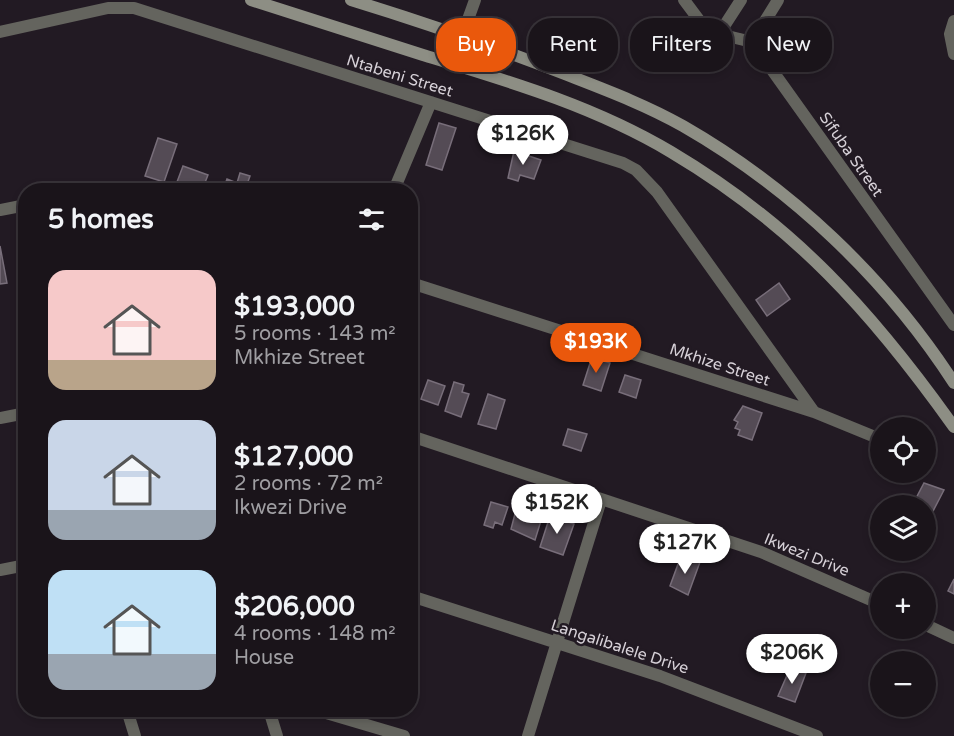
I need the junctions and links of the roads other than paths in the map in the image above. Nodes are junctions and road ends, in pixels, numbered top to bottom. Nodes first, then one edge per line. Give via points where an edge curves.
1 (251, 0) edge
2 (351, 0) edge
3 (475, 0) edge
4 (684, 0) edge
5 (741, 0) edge
6 (778, 0) edge
7 (468, 18) edge
8 (698, 18) edge
9 (729, 18) edge
10 (767, 18) edge
11 (954, 21) edge
12 (436, 28) edge
13 (0, 32) edge
14 (954, 54) edge
15 (516, 57) edge
16 (436, 59) edge
17 (477, 72) edge
18 (773, 72) edge
19 (431, 102) junction
20 (397, 183) edge
21 (18, 206) edge
22 (0, 210) edge
23 (418, 285) edge
24 (954, 326) edge
25 (954, 383) edge
26 (814, 412) junction
27 (18, 415) edge
28 (0, 418) edge
29 (954, 427) edge
30 (870, 435) edge
31 (418, 438) edge
32 (601, 500) junction
33 (18, 567) edge
34 (0, 570) edge
35 (418, 598) edge
36 (870, 600) edge
37 (936, 630) edge
38 (954, 638) edge
39 (557, 643) junction
40 (130, 717) edge
41 (271, 717) edge
42 (340, 717) edge
43 (135, 736) edge
44 (277, 736) edge
45 (404, 736) edge
46 (528, 736) edge
47 (817, 736) edge

1 - 16 main road
2 - 12 main road
3 - 7 street
4 - 8 street
5 - 9 street
6 - 10 street
11 - 14 street via 950,34
13 - 19 street, Ntabeni Street via 108,8 134,8
15 - 25 main road via 645,107 701,137 771,185 842,245 881,287
17 - 29 main road via 541,92 632,131 670,151 739,198 790,237 858,303
18 - 24 street, Sifuba Street
19 - 20 street
19 - 26 street, Ntabeni Street via 603,155 636,170 657,192
21 - 22 street
23 - 26 street, Mkhize Street
26 - 30 street, Mkhize Street
27 - 28 street
31 - 32 street, Ikwezi Drive
32 - 36 street, Ikwezi Drive via 761,552
32 - 39 street
33 - 34 street
35 - 39 street, Langalibalele Drive
37 - 38 street
39 - 46 street
39 - 47 street, Langalibalele Drive via 692,687
40 - 43 street
41 - 44 street
42 - 45 street

